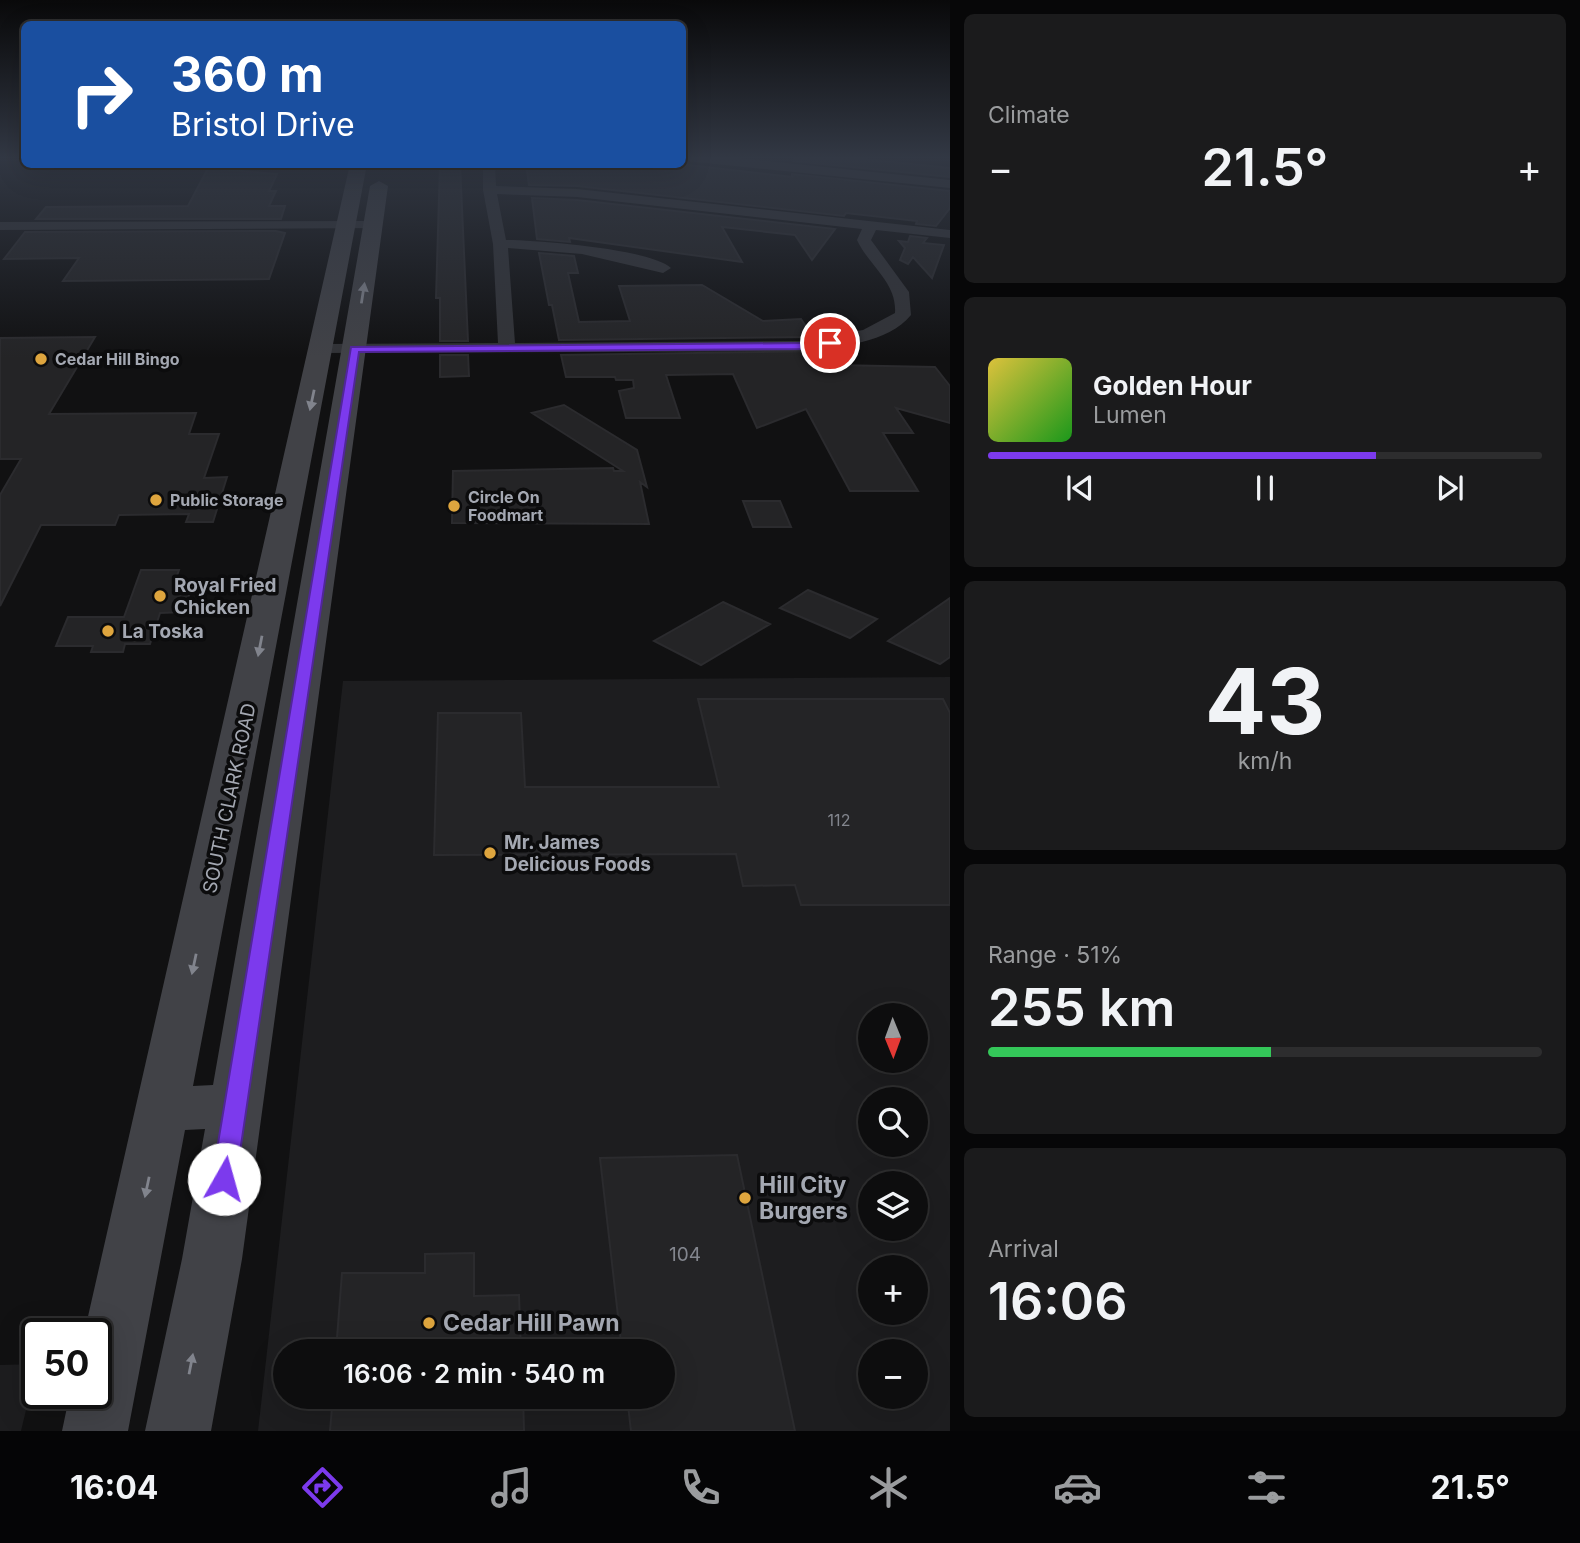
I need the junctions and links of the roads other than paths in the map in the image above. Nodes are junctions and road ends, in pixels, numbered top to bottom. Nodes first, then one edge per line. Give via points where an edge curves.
1 (496, 224) edge
2 (860, 224) edge
3 (360, 225) joint
4 (871, 225) junction
5 (0, 226) edge
6 (950, 234) edge
7 (500, 244) junction
8 (663, 268) dead end
9 (507, 348) junction
10 (338, 349) junction
11 (208, 897) junction
12 (268, 898) junction
13 (233, 1107) junction
14 (163, 1109) junction
15 (95, 1431) edge
16 (178, 1431) edge

1 - 7 street
2 - 4 street
3 - 5 street
3 - 10 main road, SOUTH CLARK ROAD
4 - 6 street
4 - 9 street via 864,240 868,250 896,280 906,299 903,314 887,327 854,340 805,346
7 - 8 street via 553,246
7 - 9 street
9 - 10 street
10 -> 11 main road, SOUTH CLARK ROAD
10 - 12 main road, SOUTH CLARK ROAD
11 - 12 main road
11 -> 14 main road, SOUTH CLARK ROAD
12 - 13 main road, SOUTH CLARK ROAD
13 - 14 main road
16 -> 13 main road, SOUTH CLARK ROAD via 212,1259
14 -> 15 main road, SOUTH CLARK ROAD

